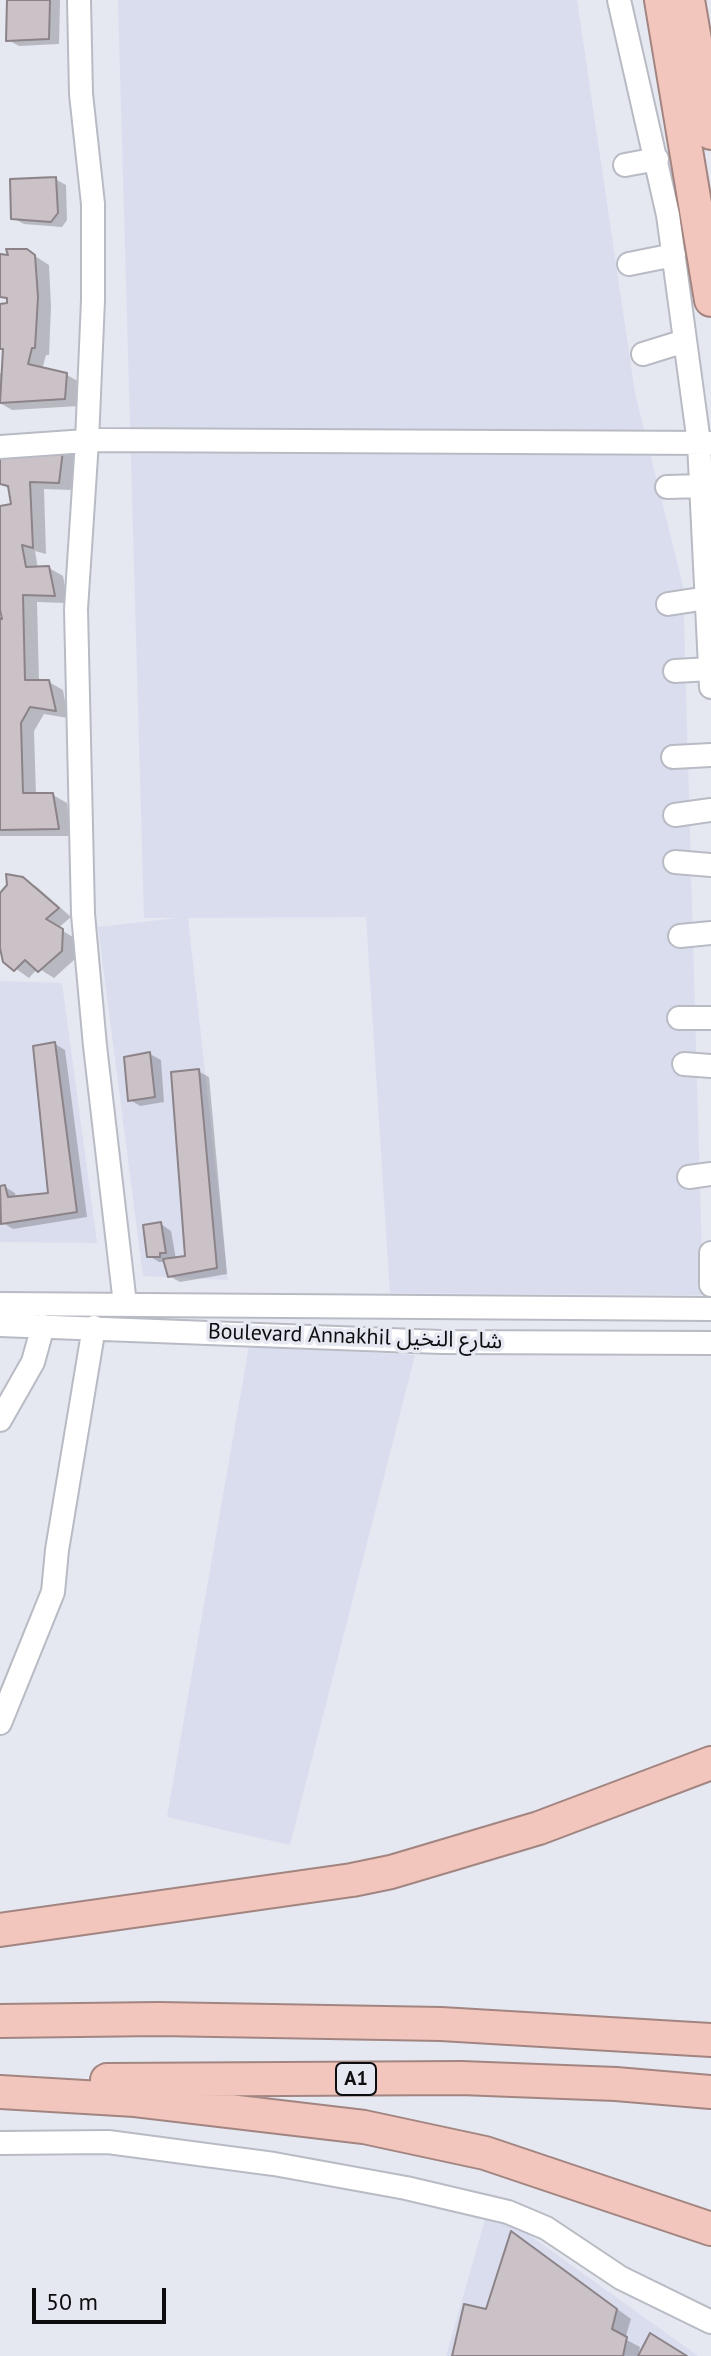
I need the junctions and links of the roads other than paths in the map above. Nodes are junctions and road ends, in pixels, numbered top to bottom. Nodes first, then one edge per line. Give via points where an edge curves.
1 (79, 0) edge
2 (619, 0) edge
3 (661, 0) edge
4 (688, 0) edge
5 (711, 133) edge
6 (657, 159) junction
7 (625, 165) dead end
8 (674, 255) junction
9 (629, 264) dead end
10 (711, 300) edge
11 (685, 341) junction
12 (643, 354) dead end
13 (87, 441) junction
14 (705, 443) edge
15 (0, 447) edge
16 (702, 486) junction
17 (667, 487) dead end
18 (707, 598) junction
19 (668, 604) dead end
20 (710, 669) edge
21 (675, 671) dead end
22 (711, 687) edge
23 (711, 755) edge
24 (673, 757) dead end
25 (711, 810) edge
26 (675, 815) dead end
27 (675, 862) dead end
28 (711, 865) edge
29 (711, 933) edge
30 (680, 936) dead end
31 (679, 1018) dead end
32 (711, 1018) edge
33 (684, 1064) dead end
34 (711, 1066) edge
35 (711, 1253) edge
36 (711, 1285) edge
37 (0, 1304) edge
38 (125, 1304) junction
39 (711, 1309) edge
40 (0, 1325) edge
41 (43, 1326) junction
42 (94, 1327) junction
43 (711, 1343) edge
44 (0, 1420) edge
45 (0, 1723) edge
46 (711, 1763) edge
47 (0, 1930) edge
48 (0, 2021) edge
49 (711, 2040) edge
50 (0, 2089) edge
51 (711, 2092) edge
52 (0, 2143) edge
53 (711, 2229) edge
54 (711, 2322) edge

1 - 13 street via 81,94 93,204
2 - 6 street
3 - 10 highway
4 - 5 highway
6 - 7 street
6 - 8 street
8 - 9 street
8 - 11 street
11 - 12 street
11 - 14 street
13 - 14 street
13 - 15 street
13 - 38 street via 76,609 83,914
14 - 16 street
16 - 17 street
16 - 18 street
18 - 19 street
18 - 20 street
20 - 21 street
20 - 22 street
23 - 24 street
25 - 26 street
27 - 28 street
29 - 30 street
31 - 32 street
33 - 34 street
35 - 36 street
37 - 38 street, Boulevard Annakhil شارع النخيل
38 - 39 street, Boulevard Annakhil شارع النخيل
40 - 41 street, Boulevard Annakhil شارع النخيل
41 - 42 street, Boulevard Annakhil شارع النخيل
41 - 44 street via 33,1362
42 - 43 street, Boulevard Annakhil شارع النخيل via 441,1342
42 - 45 street via 53,1592
46 - 47 highway via 539,1828 391,1872
48 - 49 highway via 441,2024
50 - 51 highway, A1 via 116,2079 461,2078
50 - 53 highway via 364,2127 485,2153
52 - 54 street via 108,2142 274,2164 508,2212 546,2228 621,2278

